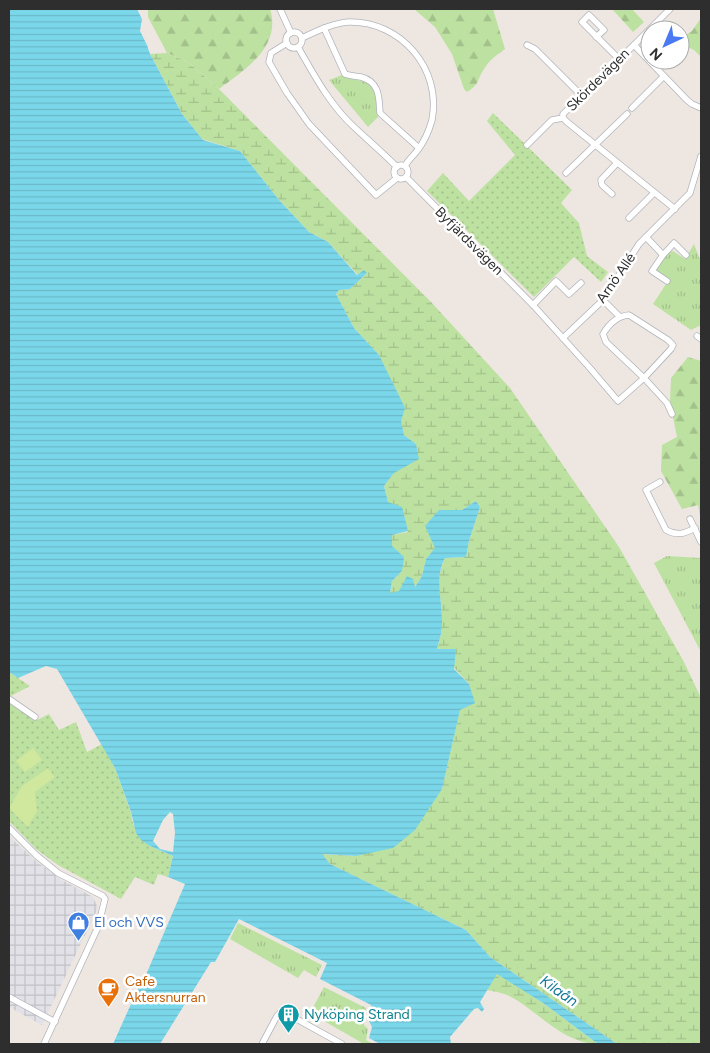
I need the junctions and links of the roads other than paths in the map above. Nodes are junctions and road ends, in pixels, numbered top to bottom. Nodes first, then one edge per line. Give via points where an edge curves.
1 (280, 9) edge
2 (670, 9) edge
3 (324, 28) junction
4 (291, 33) junction
5 (596, 37) dead end
6 (302, 38) junction
7 (287, 43) junction
8 (527, 45) dead end
9 (634, 45) junction
10 (298, 47) junction
11 (618, 58) junction
12 (663, 77) junction
13 (581, 95) junction
14 (632, 108) dead end
15 (701, 108) edge
16 (627, 114) dead end
17 (563, 118) junction
18 (527, 145) dead end
19 (595, 145) junction
20 (419, 148) junction
21 (701, 156) edge
22 (617, 163) junction
23 (405, 166) junction
24 (397, 167) junction
25 (566, 173) dead end
26 (406, 177) junction
27 (397, 178) junction
28 (612, 194) dead end
29 (654, 194) junction
30 (675, 209) junction
31 (629, 218) dead end
32 (646, 237) junction
33 (663, 255) junction
34 (686, 255) dead end
35 (667, 281) dead end
36 (581, 283) dead end
37 (603, 300) junction
38 (533, 305) junction
39 (619, 316) junction
40 (564, 338) junction
41 (644, 378) junction
42 (672, 414) dead end
43 (660, 482) dead end
44 (690, 519) dead end
45 (695, 528) junction
46 (701, 542) edge
47 (9, 699) edge
48 (35, 717) dead end
49 (9, 828) edge
50 (9, 997) edge
51 (55, 1022) junction
52 (44, 1044) edge
53 (262, 1044) edge
54 (342, 1044) edge

1 - 4 street
2 - 9 street
3 - 6 street
3 - 20 street via 345,74 364,78 375,87 380,99 380,113
3 - 20 street via 349,22 378,27 398,36 415,52 428,75 433,98 431,121
4 - 6 street via 298,33
4 - 7 street
5 - 11 street
6 - 10 street
7 - 10 street
7 - 27 street via 271,53 269,62 310,124 376,195
8 - 13 street via 535,49
9 - 11 street, Skördevägen
9 - 12 street, Skördevägen
10 - 24 street via 324,92 338,109
11 - 13 street, Skördevägen
12 - 14 street
12 - 15 street, Skördevägen via 692,104
13 - 17 street, Skördevägen
16 - 19 street
17 - 18 street, Skördevägen via 555,118
17 - 19 street, Skördevägen
19 - 22 street, Skördevägen
19 - 25 street
20 - 23 street
21 - 30 street, Arnö Allé via 690,193
22 - 28 street via 601,180
22 - 29 street, Skördevägen
23 - 24 street
23 - 26 street via 409,171
24 - 27 street via 394,172
26 - 27 street
26 - 38 street, Byfjärdsvägen
29 - 30 street, Skördevägen
29 - 31 street
30 - 32 street, Arnö Allé
32 - 33 street, Arnö Allé
32 - 37 street, Arnö Allé
33 - 34 street via 674,243
33 - 35 street, Arnö Allé via 652,271
36 - 38 street via 569,294 556,281
37 - 39 street
37 - 40 street, Arnö Allé
38 - 40 street, Byfjärdsvägen
39 - 41 street via 603,334 604,338
39 - 41 street via 629,315 673,345
40 - 41 street, Byfjärdsvägen via 618,401
41 - 42 street via 667,403
43 - 45 street via 646,490 666,530 683,534
44 - 45 street
45 - 46 street
47 - 48 street
49 - 51 street via 58,873 105,899 98,927
50 - 51 street
51 - 52 street
53 - 54 street via 282,1011

